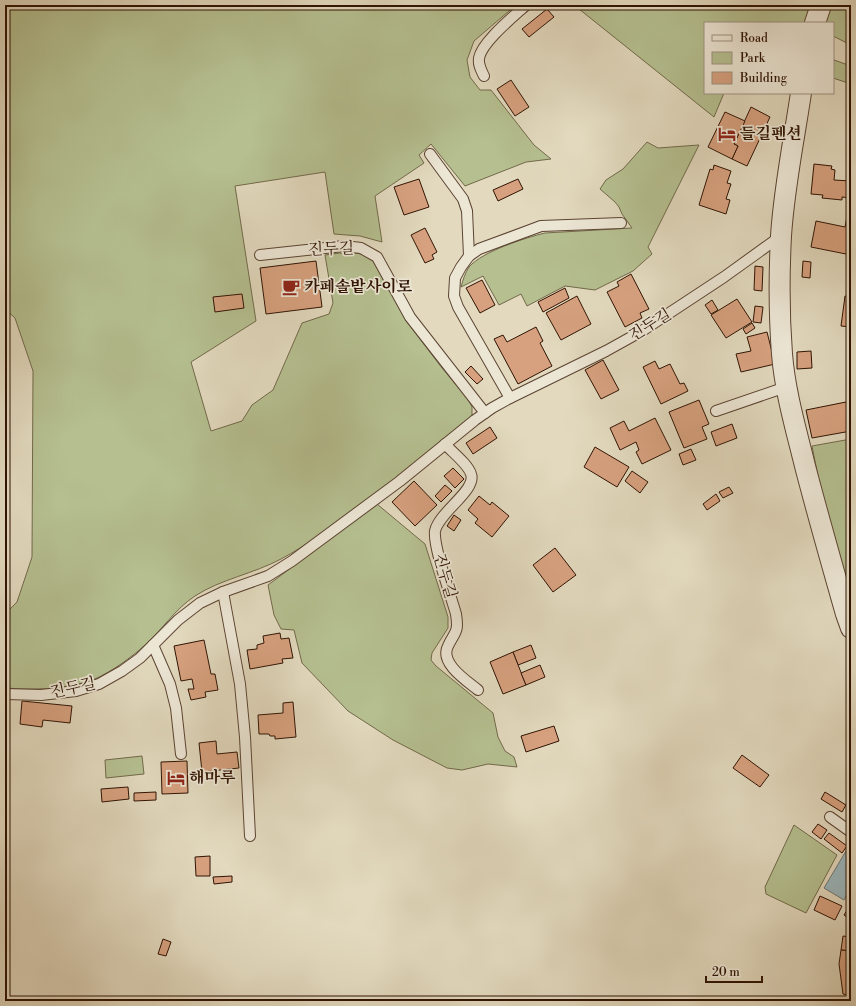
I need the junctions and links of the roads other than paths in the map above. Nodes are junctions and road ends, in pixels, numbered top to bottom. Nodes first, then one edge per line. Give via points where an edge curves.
1 (526, 5) edge
2 (821, 5) edge
3 (815, 22) edge
4 (484, 76) dead end
5 (801, 94) edge
6 (430, 154) dead end
7 (621, 223) dead end
8 (781, 236) junction
9 (260, 254) dead end
10 (469, 256) junction
11 (786, 387) junction
12 (510, 398) junction
13 (716, 412) dead end
14 (485, 413) junction
15 (445, 444) junction
16 (223, 592) junction
17 (851, 628) edge
18 (153, 645) junction
19 (478, 690) dead end
20 (5, 694) edge
21 (181, 754) dead end
22 (830, 817) dead end
23 (851, 832) edge
24 (250, 836) dead end

1 - 4 lane via 482,48 479,66
2 - 3 street
5 - 8 street
6 - 10 lane via 463,199 467,211
7 - 10 lane via 541,226 479,249
8 - 11 street via 781,327
8 - 12 lane, 진두길 via 642,331
9 - 14 lane, 진두길 via 344,246 361,248 377,257 410,318
10 - 12 lane via 460,267 454,296
11 - 13 lane
11 - 17 street via 818,518
12 - 14 lane, 진두길
14 - 15 lane, 진두길
15 - 16 lane, 진두길 via 292,562 268,576
15 - 19 lane, 진두길 via 471,473 472,480 435,530 435,539 458,625 445,654 452,667
16 - 18 lane, 진두길 via 200,603
16 - 24 lane via 240,684
18 - 20 lane, 진두길 via 128,667 99,684 76,691 42,695
18 - 21 lane via 170,684 176,708
22 - 23 lane

